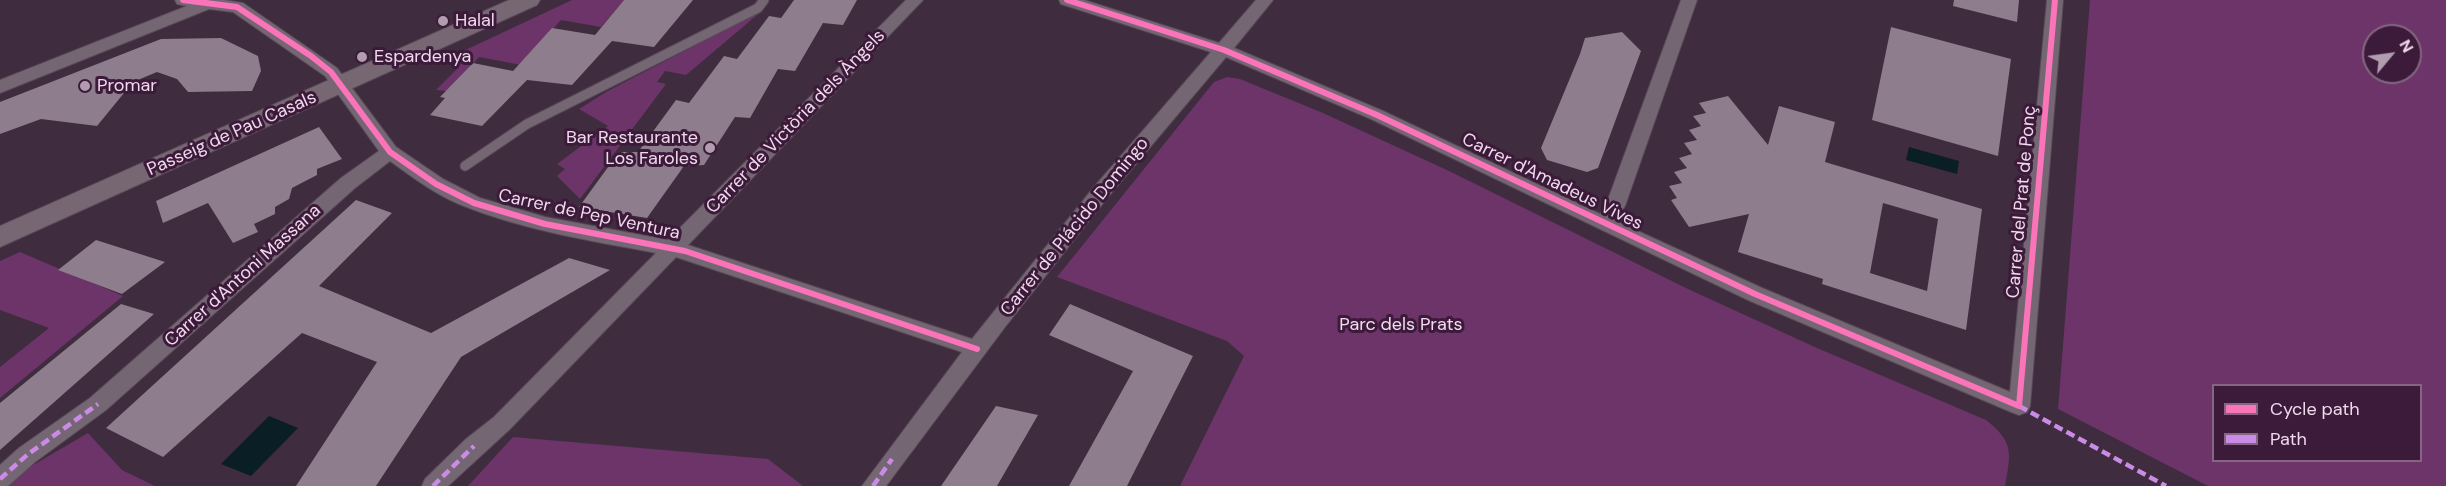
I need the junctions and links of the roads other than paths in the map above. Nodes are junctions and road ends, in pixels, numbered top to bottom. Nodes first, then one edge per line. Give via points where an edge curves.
1 (183, 0) edge
2 (529, 0) edge
3 (764, 0) edge
4 (915, 0) edge
5 (1067, 0) edge
6 (1265, 0) edge
7 (1689, 0) edge
8 (2055, 0) edge
9 (214, 1) edge
10 (1224, 50) junction
11 (341, 86) junction
12 (0, 87) edge
13 (390, 153) junction
14 (465, 166) dead end
15 (1604, 224) junction
16 (0, 237) edge
17 (674, 248) junction
18 (977, 349) junction
19 (2019, 406) joint
20 (0, 479) edge
21 (434, 486) edge
22 (873, 486) edge

1 - 9 street, Carrer de Pep Ventura
2 - 11 street, Passeig de Pau Casals
3 - 14 lane via 758,8 526,124
4 - 17 street, Carrer de Victòria dels Àngels
5 - 10 street, Carrer d'Amadeus Vives
6 - 10 street, Carrer de Plácido Domingo
7 - 15 street via 1615,206
8 - 19 street, Carrer del Prat de Ponç
9 - 11 street, Carrer de Pep Ventura via 243,10 311,56
9 - 12 street
10 - 15 street, Carrer d'Amadeus Vives via 1387,119
10 - 18 street, Carrer de Plácido Domingo via 1101,192
11 - 13 street, Carrer de Pep Ventura
11 - 16 street, Passeig de Pau Casals
13 - 17 street, Carrer de Pep Ventura via 436,184 497,211
13 - 20 street, Carrer d'Antoni Massana via 340,190 98,404
15 - 19 street, Carrer d'Amadeus Vives via 1755,294
17 - 18 street, Carrer de Pep Ventura
17 - 21 street, Carrer de Victòria dels Àngels via 502,423
18 - 22 street, Carrer de Plácido Domingo

